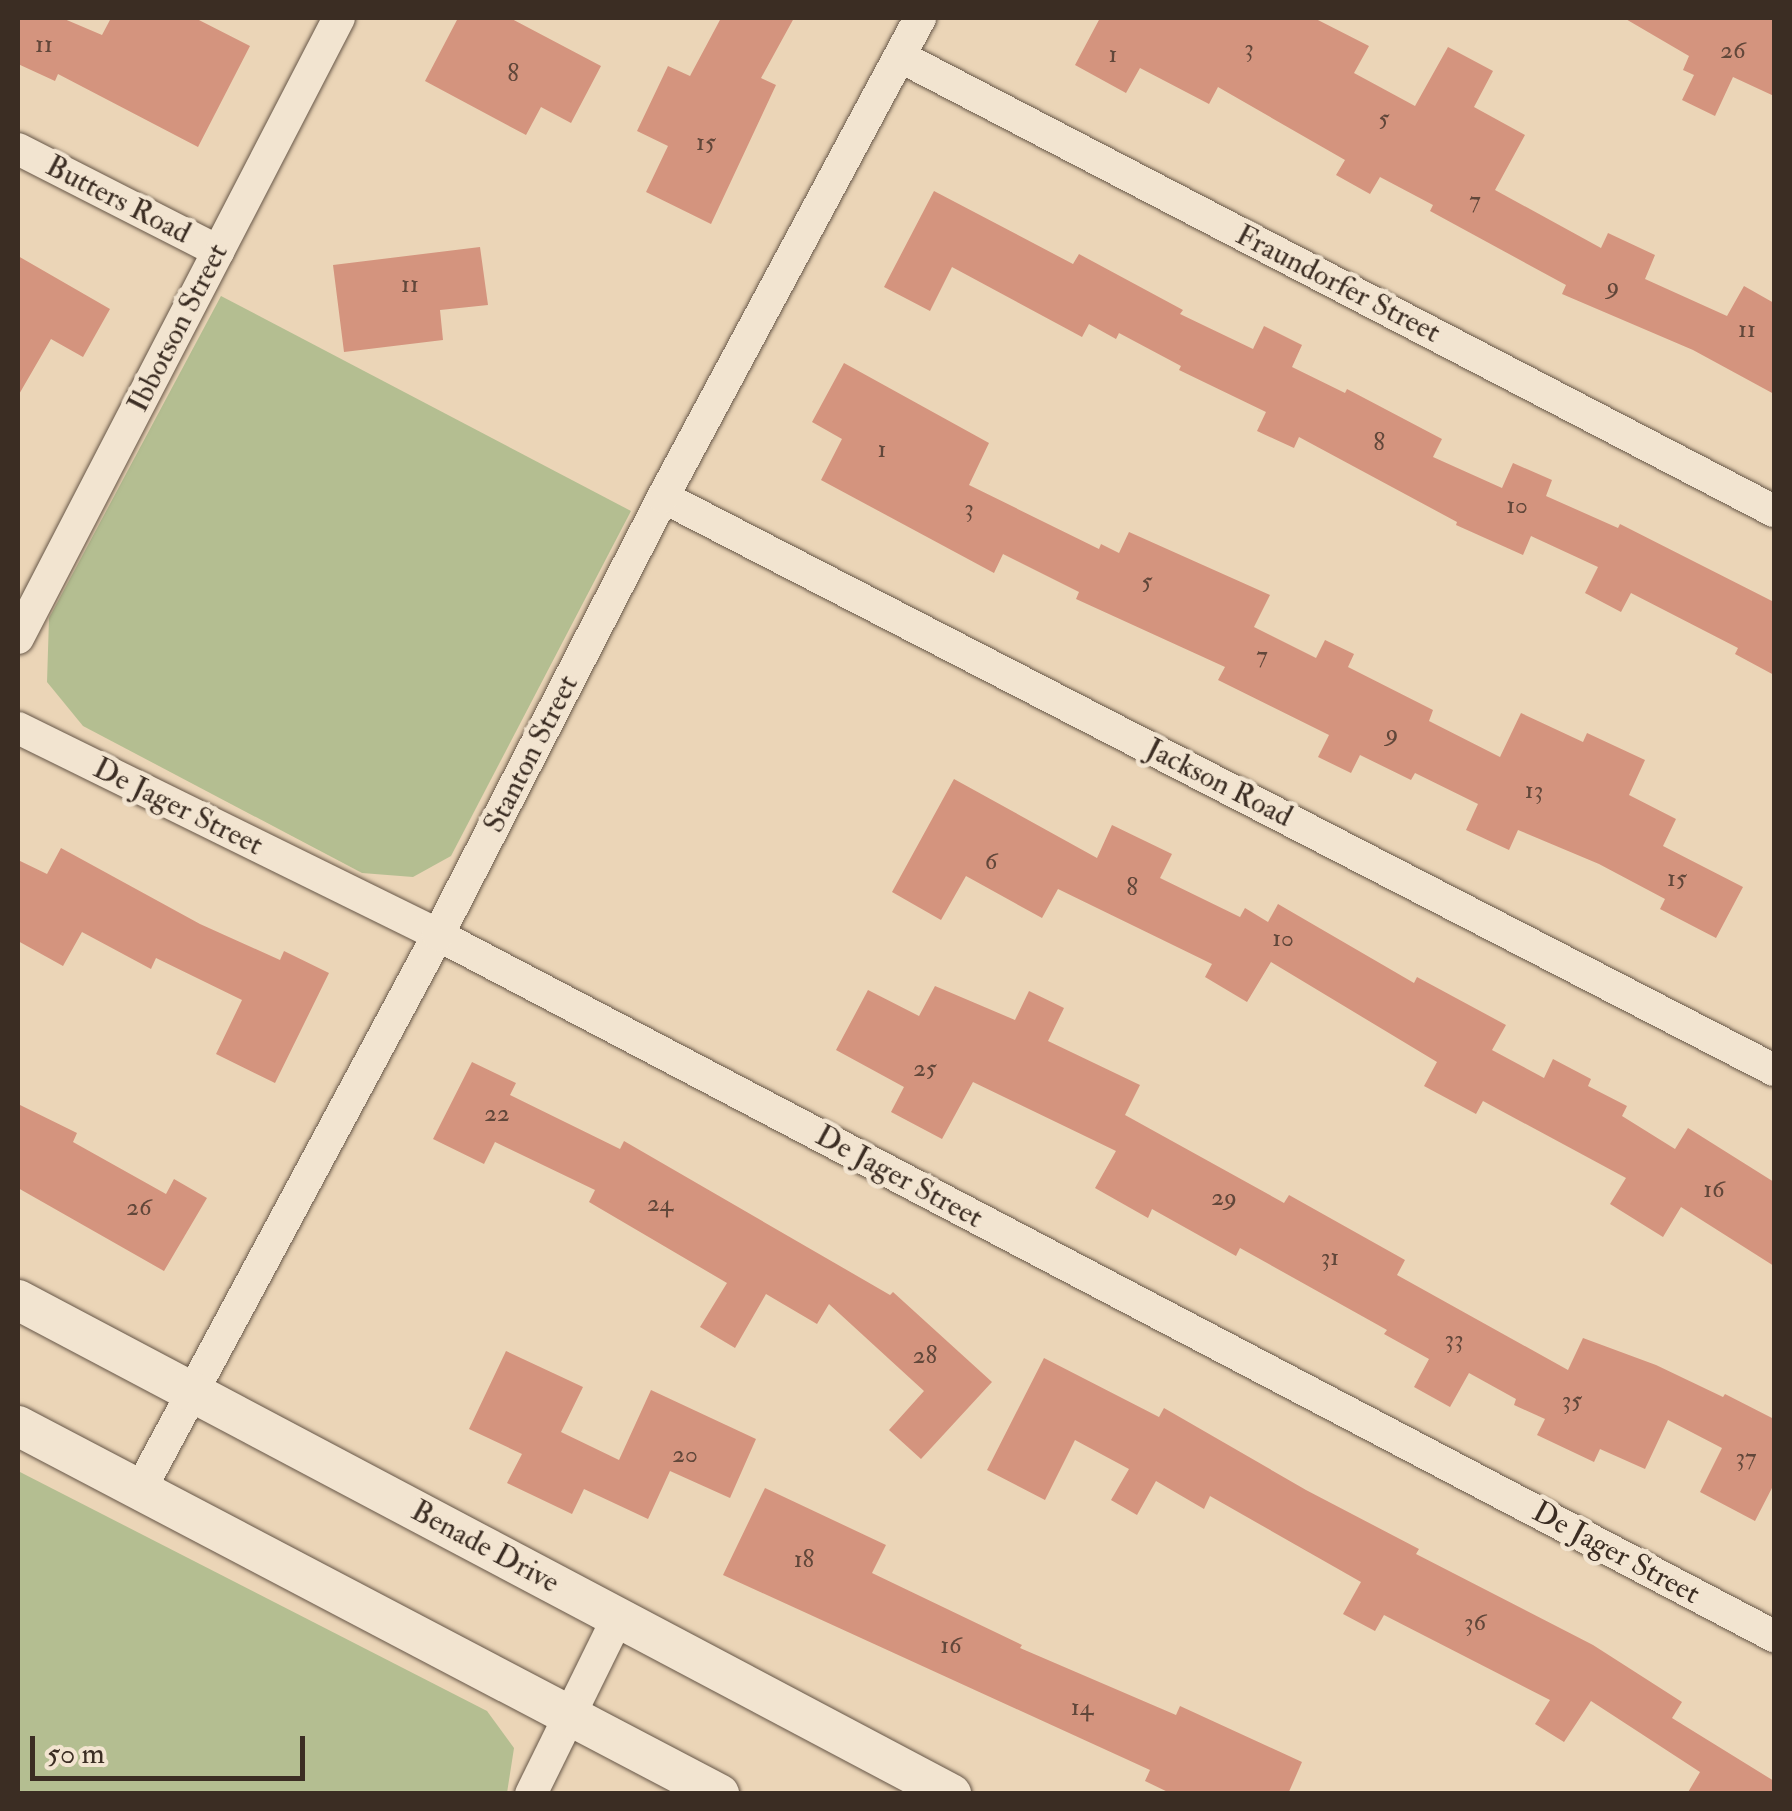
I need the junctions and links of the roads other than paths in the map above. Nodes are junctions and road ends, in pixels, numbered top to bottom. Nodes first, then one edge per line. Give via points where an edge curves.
1 (339, 18) edge
2 (920, 18) edge
3 (900, 57) junction
4 (18, 148) edge
5 (218, 251) junction
6 (663, 496) junction
7 (1774, 510) edge
8 (18, 638) edge
9 (18, 728) edge
10 (438, 936) junction
11 (1774, 1070) edge
12 (18, 1300) edge
13 (192, 1392) junction
14 (18, 1426) edge
15 (140, 1490) junction
16 (618, 1617) junction
17 (1774, 1636) edge
18 (570, 1718) junction
19 (531, 1794) edge
20 (719, 1794) edge
21 (951, 1794) edge

1 - 5 street, Ibbotson Street
2 - 3 street, Stanton Street
3 - 6 street, Stanton Street
3 - 7 street, Fraundorfer Street
4 - 5 street, Butters Road
5 - 8 street, Ibbotson Street
6 - 10 street, Stanton Street
6 - 11 street, Jackson Road
9 - 10 street, De Jager Street
10 - 13 street, Stanton Street
10 - 17 street, De Jager Street
12 - 13 street, Benade Drive
13 - 15 street, Stanton Street
13 - 16 street, Benade Drive
14 - 15 street
15 - 18 street
16 - 18 street
16 - 21 street, Benade Drive
18 - 19 street
18 - 20 street

